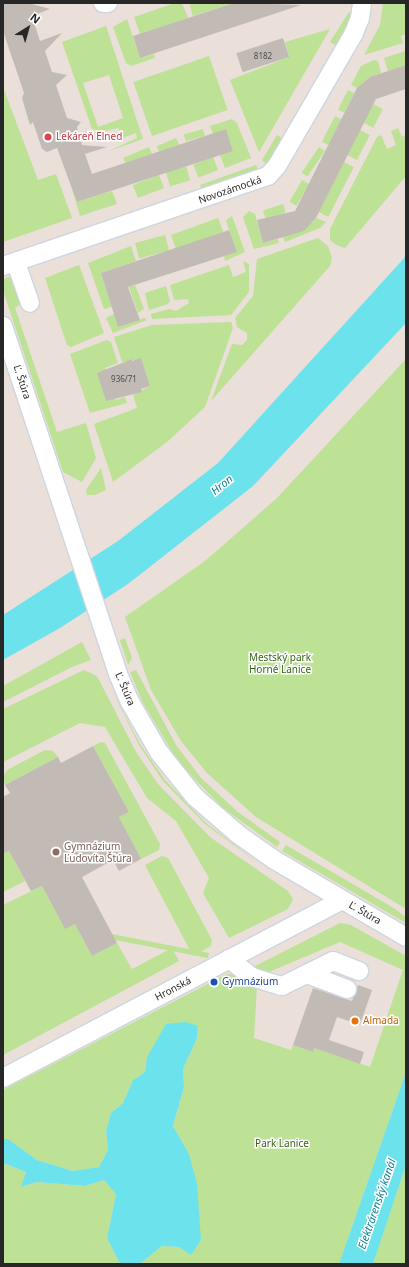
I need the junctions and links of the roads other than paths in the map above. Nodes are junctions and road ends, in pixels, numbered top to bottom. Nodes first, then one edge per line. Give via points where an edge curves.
1 (103, 3) edge
2 (108, 3) edge
3 (362, 3) edge
4 (9, 264) edge
5 (30, 303) dead end
6 (3, 326) edge
7 (342, 900) junction
8 (406, 937) edge
9 (229, 960) junction
10 (359, 971) dead end
11 (307, 974) junction
12 (346, 989) dead end
13 (3, 1078) edge

1 - 2 street
3 - 4 street, Novozámocká via 354,33 277,166 268,176
4 - 5 street
6 - 7 street, Ľ. Štúra via 108,645 143,728 185,786 239,835
7 - 8 street, Ľ. Štúra
7 - 9 street, Hronská
9 - 11 street via 252,977 282,986
9 - 13 street, Hronská
10 - 11 street via 333,961
11 - 12 street

